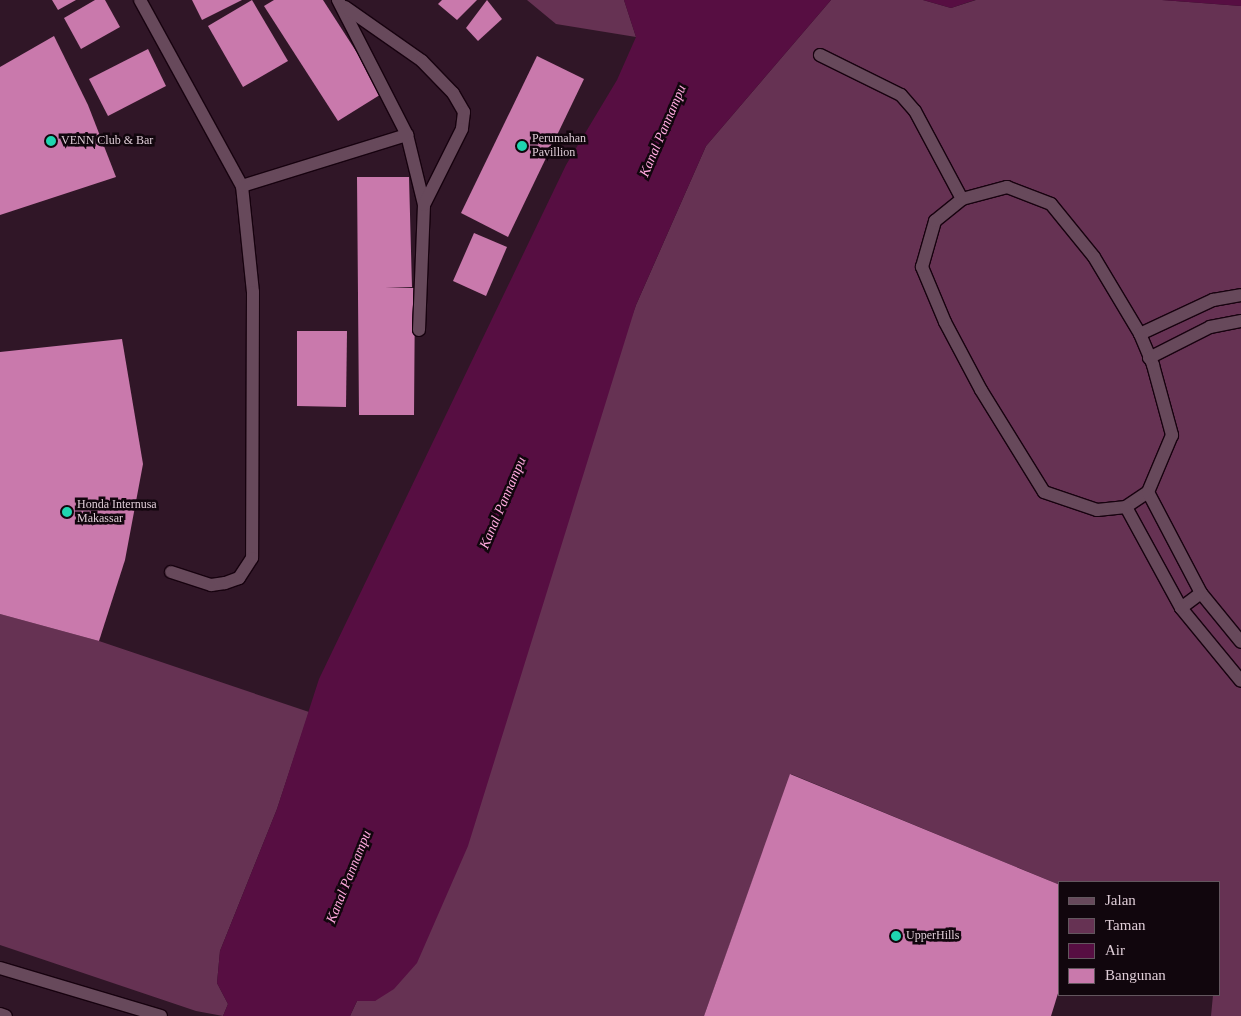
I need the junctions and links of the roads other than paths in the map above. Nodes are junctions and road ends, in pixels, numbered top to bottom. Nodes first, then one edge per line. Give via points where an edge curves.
1 (140, 0) edge
2 (340, 3) edge
3 (820, 55) dead end
4 (406, 136) junction
5 (242, 186) junction
6 (962, 199) junction
7 (424, 205) junction
8 (1241, 295) edge
9 (1241, 321) edge
10 (419, 330) dead end
11 (1140, 334) junction
12 (1150, 358) junction
13 (1148, 492) junction
14 (1126, 507) junction
15 (171, 572) dead end
16 (1200, 594) junction
17 (1181, 608) junction
18 (1241, 642) edge
19 (1241, 681) edge
20 (0, 968) edge
21 (0, 1014) edge
22 (6, 1016) edge
23 (161, 1016) edge

1 - 5 street
2 - 4 street
2 - 7 street via 422,61 453,93 464,112 462,129
3 - 6 street via 901,95 915,111
4 - 5 street
4 - 7 street
5 - 15 street via 253,292 252,558 239,578 225,583 211,585
6 - 11 street via 1007,187 1051,204 1094,257
6 - 14 street via 935,221 922,267 945,322 981,390 1044,492 1097,510
7 - 10 street
8 - 11 street via 1213,300
9 - 12 street via 1210,328
11 - 12 street
12 - 13 street via 1172,435
13 - 14 street
13 - 16 street
14 - 17 street
16 - 17 street
16 - 18 street
17 - 19 street
20 - 23 street
21 - 22 street

